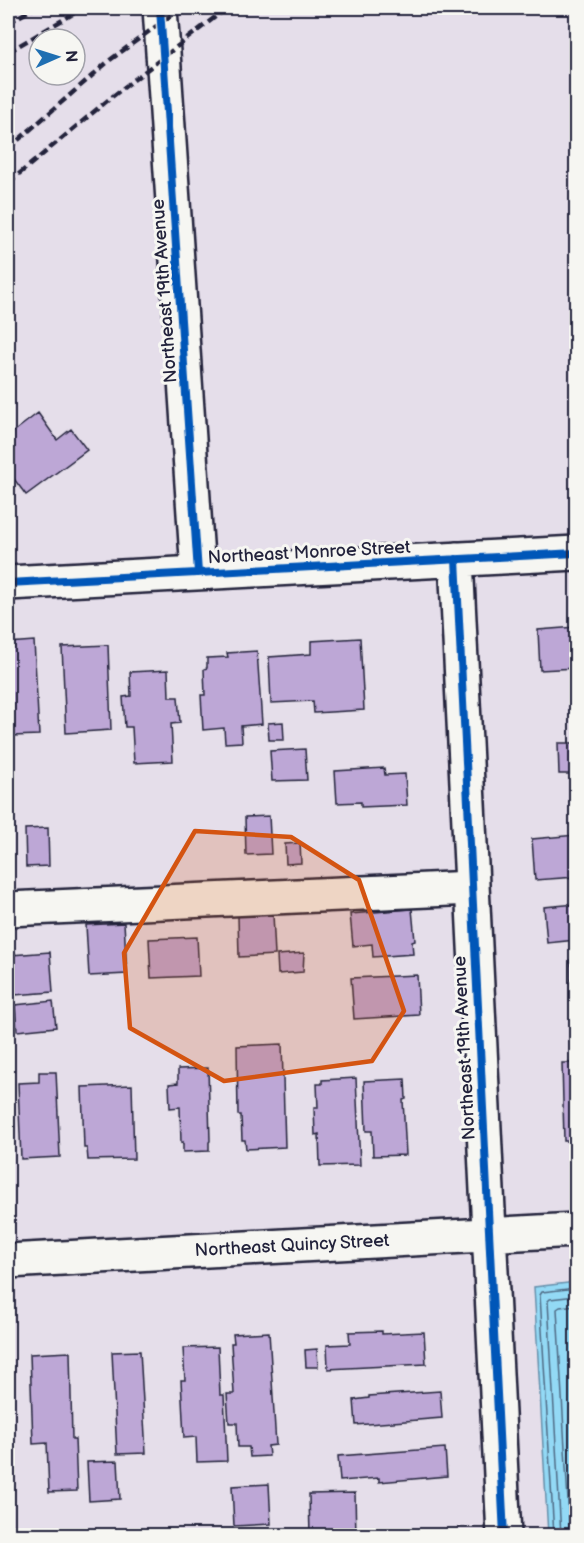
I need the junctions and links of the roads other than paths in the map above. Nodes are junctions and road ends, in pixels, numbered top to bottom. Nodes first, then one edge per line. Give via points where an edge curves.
1 (160, 8) edge
2 (576, 553) edge
3 (456, 560) junction
4 (198, 573) junction
5 (8, 583) edge
6 (472, 888) junction
7 (8, 909) edge
8 (576, 1230) edge
9 (488, 1234) junction
10 (8, 1261) edge
11 (504, 1536) edge

1 - 4 street, Northeast 19th Avenue
2 - 3 street, Northeast Monroe Street
3 - 4 street, Northeast Monroe Street
3 - 6 street, Northeast 19th Avenue
4 - 5 street, Northeast Monroe Street
6 - 7 street
6 - 9 street, Northeast 19th Avenue
8 - 9 street, Northeast Quincy Street
9 - 10 street, Northeast Quincy Street
9 - 11 street, Northeast 19th Avenue

